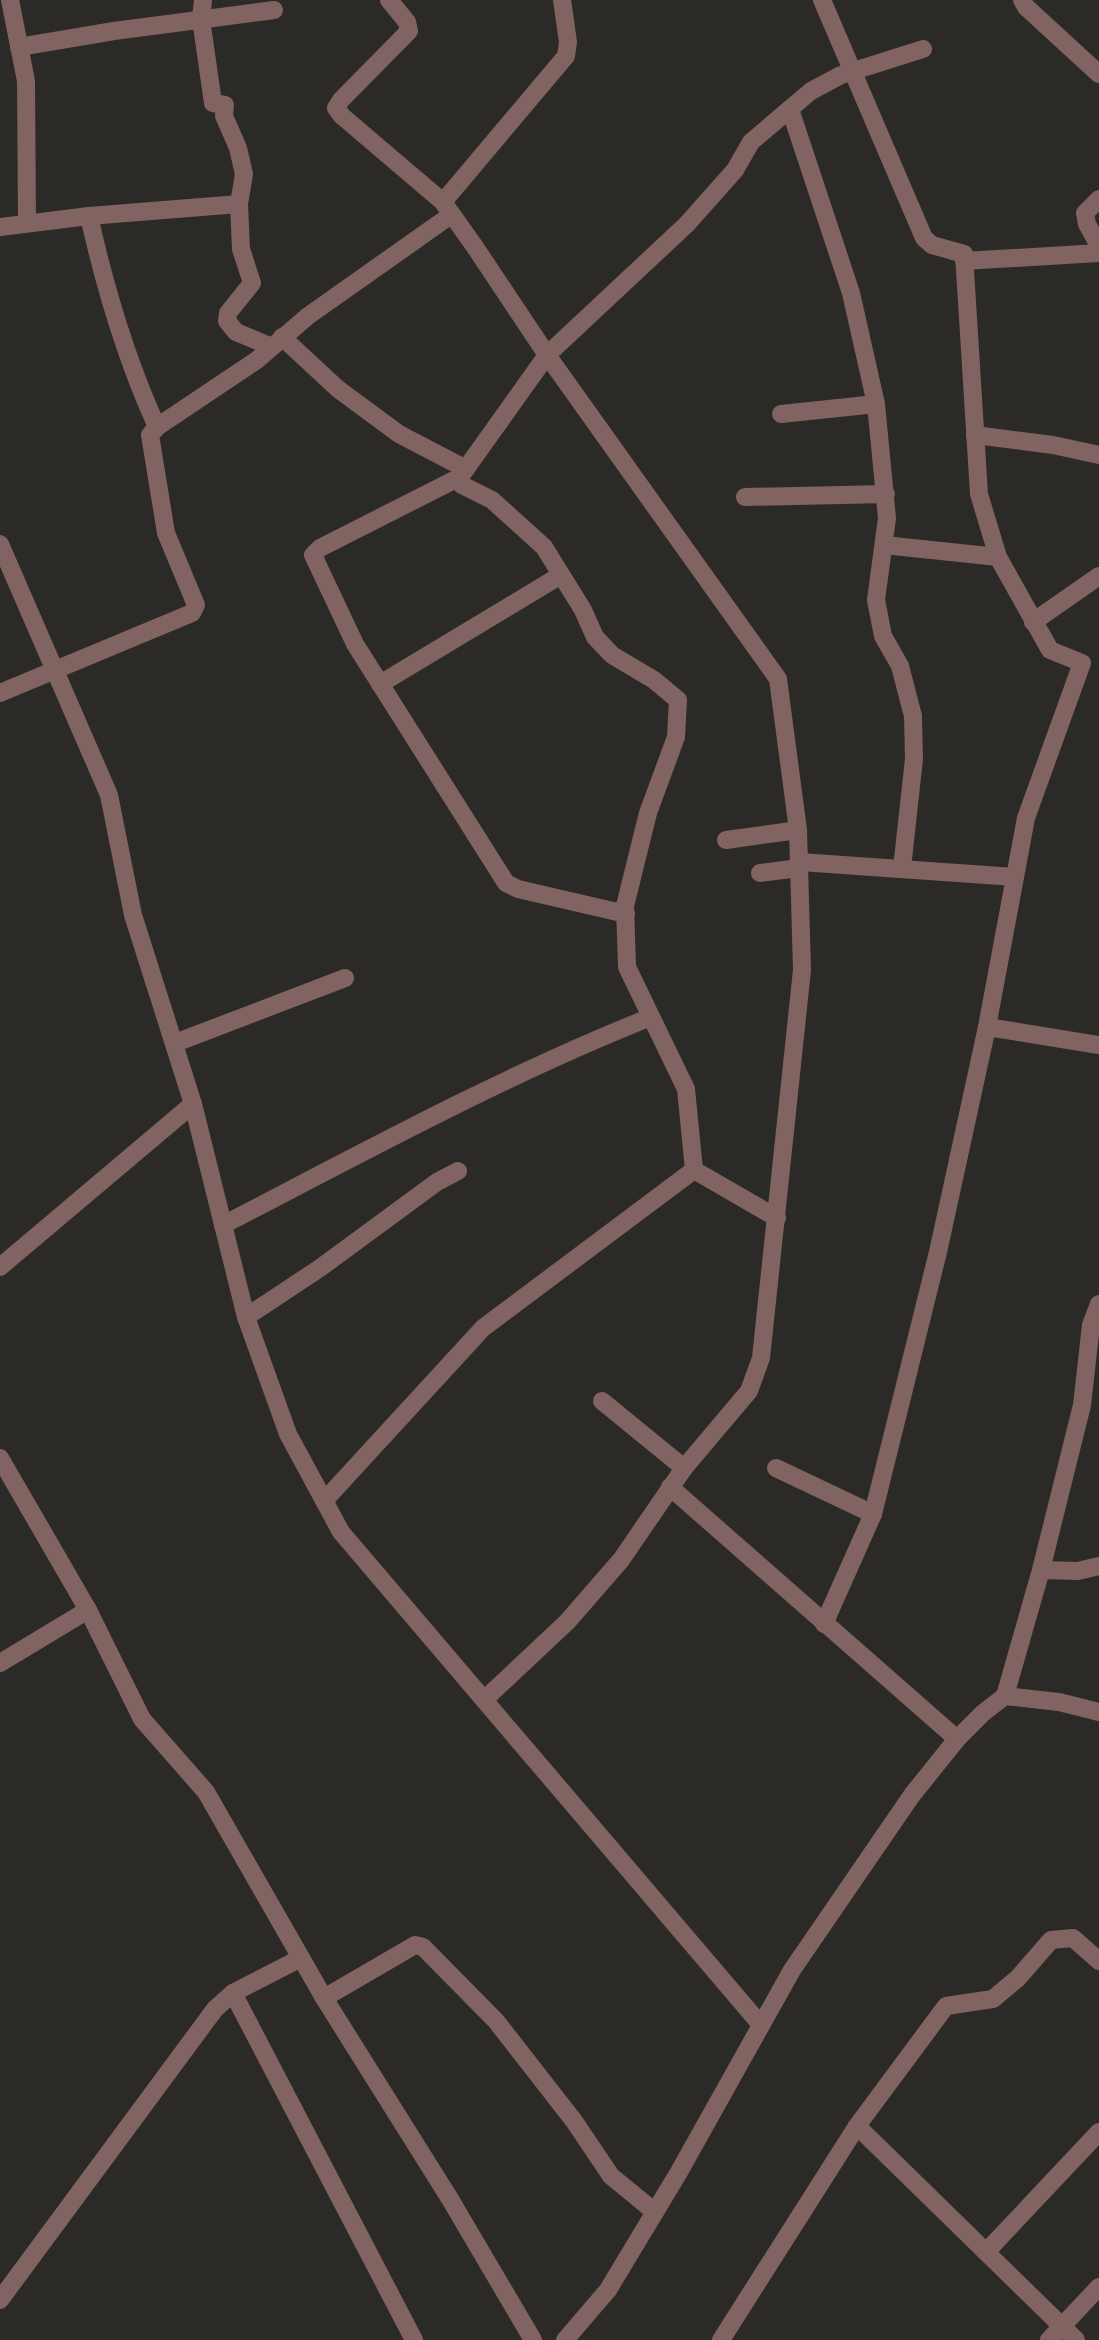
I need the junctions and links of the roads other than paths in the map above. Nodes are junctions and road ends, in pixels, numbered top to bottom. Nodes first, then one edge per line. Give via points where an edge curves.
1 (10, 0) edge
2 (389, 0) edge
3 (562, 0) edge
4 (822, 0) edge
5 (1022, 0) edge
6 (202, 9) edge
7 (274, 10) dead end
8 (19, 47) junction
9 (923, 49) dead end
10 (854, 71) junction
11 (1099, 74) edge
12 (790, 109) junction
13 (1099, 199) edge
14 (239, 204) junction
15 (447, 209) junction
16 (89, 216) junction
17 (27, 223) junction
18 (0, 227) edge
19 (1099, 246) edge
20 (1099, 253) edge
21 (964, 261) junction
22 (277, 342) junction
23 (547, 355) junction
24 (876, 404) junction
25 (781, 414) dead end
26 (157, 427) junction
27 (975, 435) junction
28 (1099, 455) edge
29 (463, 473) junction
30 (886, 494) junction
31 (745, 497) dead end
32 (0, 544) edge
33 (884, 545) junction
34 (998, 557) junction
35 (561, 575) junction
36 (1099, 576) edge
37 (1033, 622) junction
38 (1082, 663) junction
39 (54, 669) junction
40 (1099, 673) edge
41 (380, 684) junction
42 (0, 693) edge
43 (798, 830) junction
44 (726, 840) dead end
45 (800, 865) junction
46 (902, 868) junction
47 (760, 873) dead end
48 (1015, 877) junction
49 (626, 914) junction
50 (345, 978) dead end
51 (651, 1017) junction
52 (987, 1027) junction
53 (175, 1043) junction
54 (1099, 1045) edge
55 (193, 1104) junction
56 (694, 1170) junction
57 (458, 1171) dead end
58 (777, 1218) junction
59 (223, 1225) junction
60 (0, 1267) edge
61 (1099, 1304) edge
62 (246, 1317) junction
63 (602, 1401) dead end
64 (0, 1458) edge
65 (684, 1468) junction
66 (776, 1468) dead end
67 (670, 1487) junction
68 (324, 1501) junction
69 (873, 1514) junction
70 (1099, 1566) edge
71 (1041, 1570) junction
72 (88, 1610) junction
73 (824, 1624) junction
74 (0, 1663) edge
75 (1005, 1696) junction
76 (485, 1699) junction
77 (1099, 1712) edge
78 (957, 1739) junction
79 (301, 1958) junction
80 (1099, 1961) edge
81 (233, 1993) junction
82 (324, 1998) junction
83 (761, 2025) junction
84 (857, 2126) junction
85 (1099, 2132) edge
86 (655, 2212) junction
87 (986, 2252) junction
88 (1099, 2287) edge
89 (0, 2300) edge
90 (1055, 2333) edge
91 (414, 2340) edge
92 (533, 2340) edge
93 (565, 2340) edge
94 (721, 2340) edge
95 (1076, 2340) edge

1 - 8 street
2 - 15 street via 409,31 336,108
3 - 15 street via 566,56
4 - 10 street
5 - 11 street
6 - 7 street
6 - 8 street
6 - 14 street via 213,103 225,105 244,174
8 - 17 street via 26,81
9 - 10 street
10 - 12 street via 811,91
10 - 21 street via 924,238 964,254
12 - 23 street via 751,142 735,170 687,224
12 - 24 street via 851,293
13 - 19 street via 1085,213
14 - 16 street
14 - 22 street via 241,249 252,283 227,321 236,332
15 - 22 street
15 - 23 street
16 - 17 street
16 - 26 street via 105,287
17 - 18 street
20 - 21 street
21 - 27 street
22 - 26 street
22 - 29 street via 399,434
23 - 29 street
23 - 43 street via 778,679
24 - 25 street
24 - 30 street
26 - 39 street via 150,435 166,533 196,605 192,613
27 - 28 street
27 - 34 street via 979,494
29 - 35 street via 462,485 492,500 544,547
29 - 41 street via 313,555
30 - 31 street
30 - 33 street
32 - 39 street
33 - 34 street
33 - 46 street via 876,600 883,636 900,666 913,716 914,759
34 - 37 street
35 - 41 street
35 - 49 street via 595,637 612,655 678,700 676,737 648,813
36 - 37 street
37 - 38 street via 1050,650
38 - 40 street
38 - 48 street via 1026,818
39 - 42 street
39 - 53 street via 109,795 133,915
41 - 49 street via 506,883
43 - 44 street
43 - 45 street
45 - 46 street
45 - 47 street
45 - 58 street via 802,970
46 - 48 street
48 - 52 street
49 - 51 street via 627,967
50 - 53 street
51 - 56 street via 686,1089
51 - 59 street via 480,1091
52 - 54 street
52 - 69 street
53 - 55 street
55 - 59 street
55 - 60 street
56 - 58 street
56 - 68 street via 483,1328
57 - 62 street
58 - 65 street via 761,1358 749,1391
59 - 62 street
61 - 71 street via 1091,1325 1082,1405
62 - 68 street via 288,1434
63 - 65 street
64 - 72 street
65 - 67 street
66 - 69 street
67 - 73 street
67 - 76 street via 621,1560
68 - 76 street via 341,1532
69 - 73 street
70 - 71 street
71 - 75 street
72 - 74 street
72 - 79 street via 142,1719 206,1792
73 - 78 street
75 - 77 street
75 - 78 street
76 - 83 street
78 - 83 street via 792,1970
79 - 81 street
79 - 82 street
80 - 84 street via 1073,1938 1051,1940 993,1999 946,2006
81 - 89 street via 215,2009
81 - 91 street
82 - 86 street via 415,1945 423,1947 496,2021 611,2176
82 - 92 street
83 - 86 street
84 - 87 street
84 - 94 street
85 - 87 street
86 - 93 street via 608,2290
87 - 90 street
88 - 90 street
90 - 95 street

